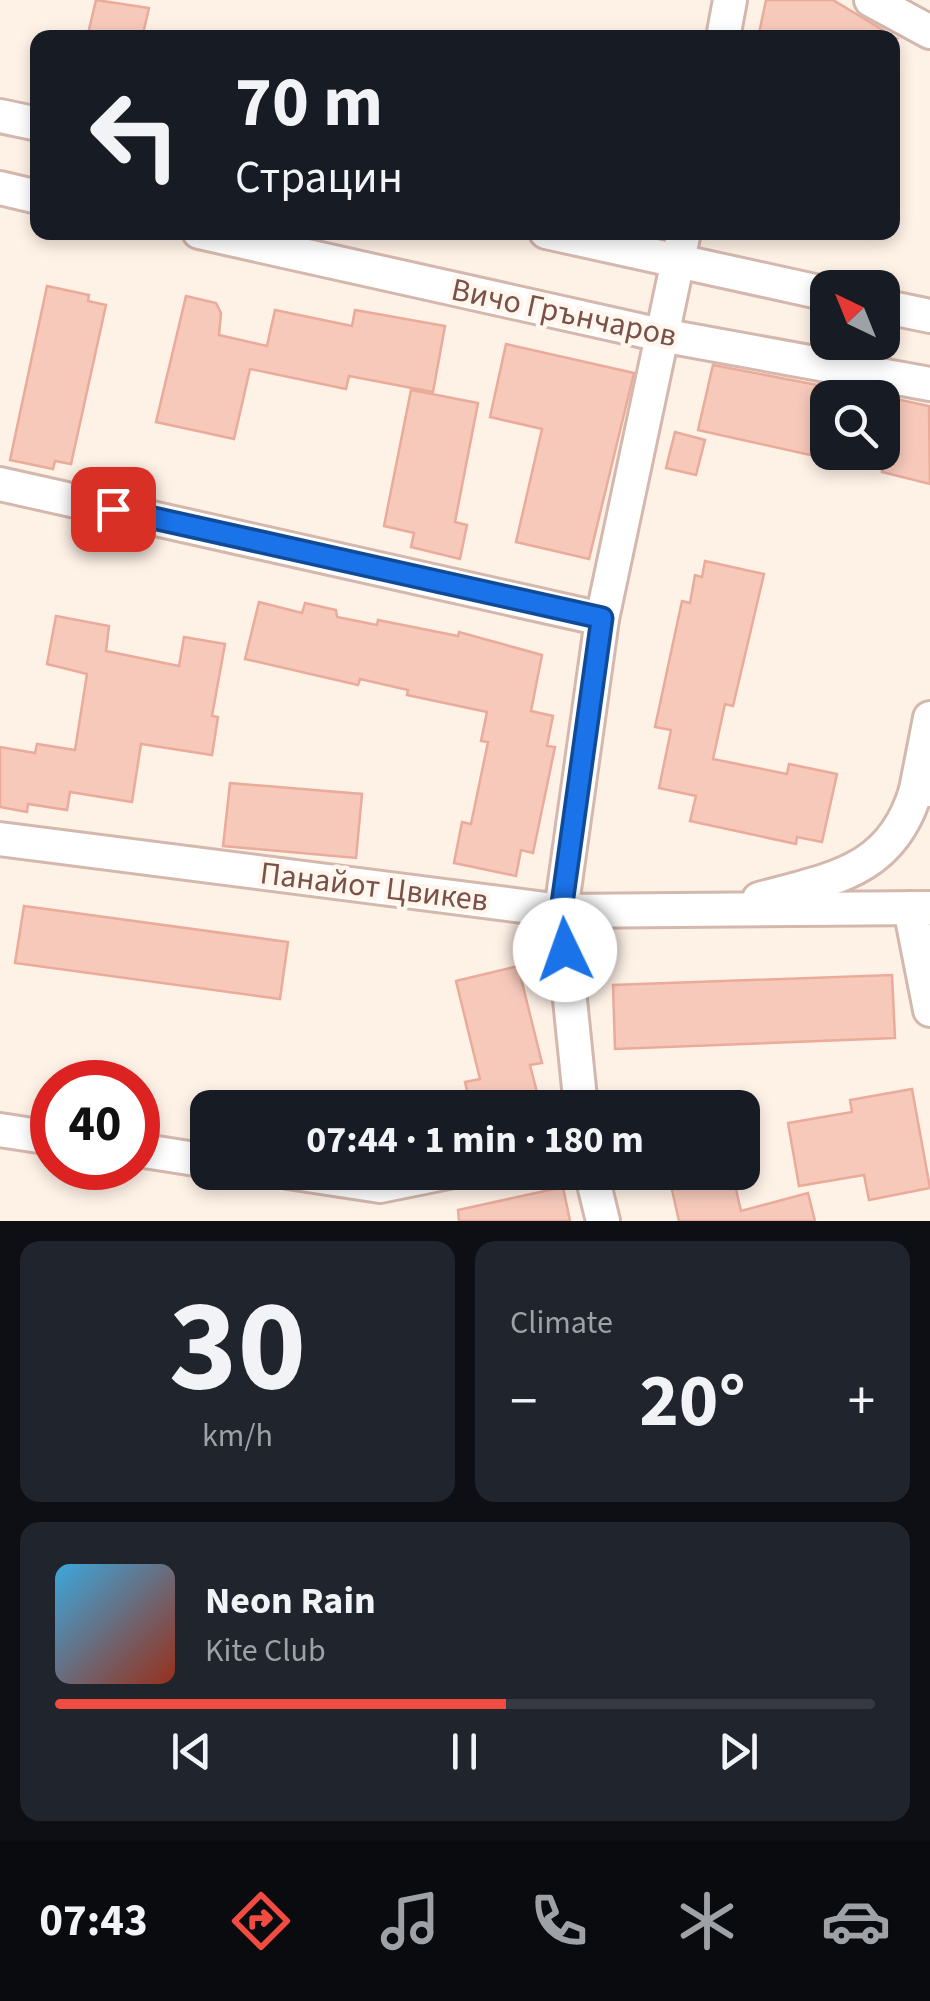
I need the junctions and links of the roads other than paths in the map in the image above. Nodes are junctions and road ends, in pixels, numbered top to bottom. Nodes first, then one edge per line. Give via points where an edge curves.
1 (730, 0) edge
2 (871, 0) edge
3 (724, 30) edge
4 (930, 32) edge
5 (0, 116) edge
6 (30, 122) edge
7 (0, 188) edge
8 (30, 194) edge
9 (235, 240) edge
10 (618, 240) edge
11 (681, 247) edge
12 (810, 288) edge
13 (900, 310) edge
14 (930, 316) edge
15 (662, 335) junction
16 (930, 384) edge
17 (0, 484) edge
18 (602, 618) junction
19 (930, 718) edge
20 (923, 790) edge
21 (0, 839) edge
22 (920, 908) edge
23 (561, 911) junction
24 (706, 913) junction
25 (930, 1010) edge
26 (579, 1090) edge
27 (0, 1130) edge
28 (30, 1135) edge
29 (160, 1153) edge
30 (190, 1158) edge
31 (595, 1190) edge
32 (603, 1221) edge

1 - 3 street
2 - 4 street
5 - 6 street
7 - 8 street
9 - 15 street, Вичо Грънчаров
10 - 11 street
11 - 12 street
11 - 15 street
13 - 14 street
15 - 16 street, Вичо Грънчаров
15 - 18 street
17 - 18 street
18 - 23 street
19 - 20 street
20 - 24 street via 907,821 856,873
21 - 23 street, Панайот Цвикев
22 - 24 street, Панайот Цвикев
22 - 25 street
23 - 24 street, Панайот Цвикев
23 - 26 street
27 - 28 street
29 - 30 street
31 - 32 street

